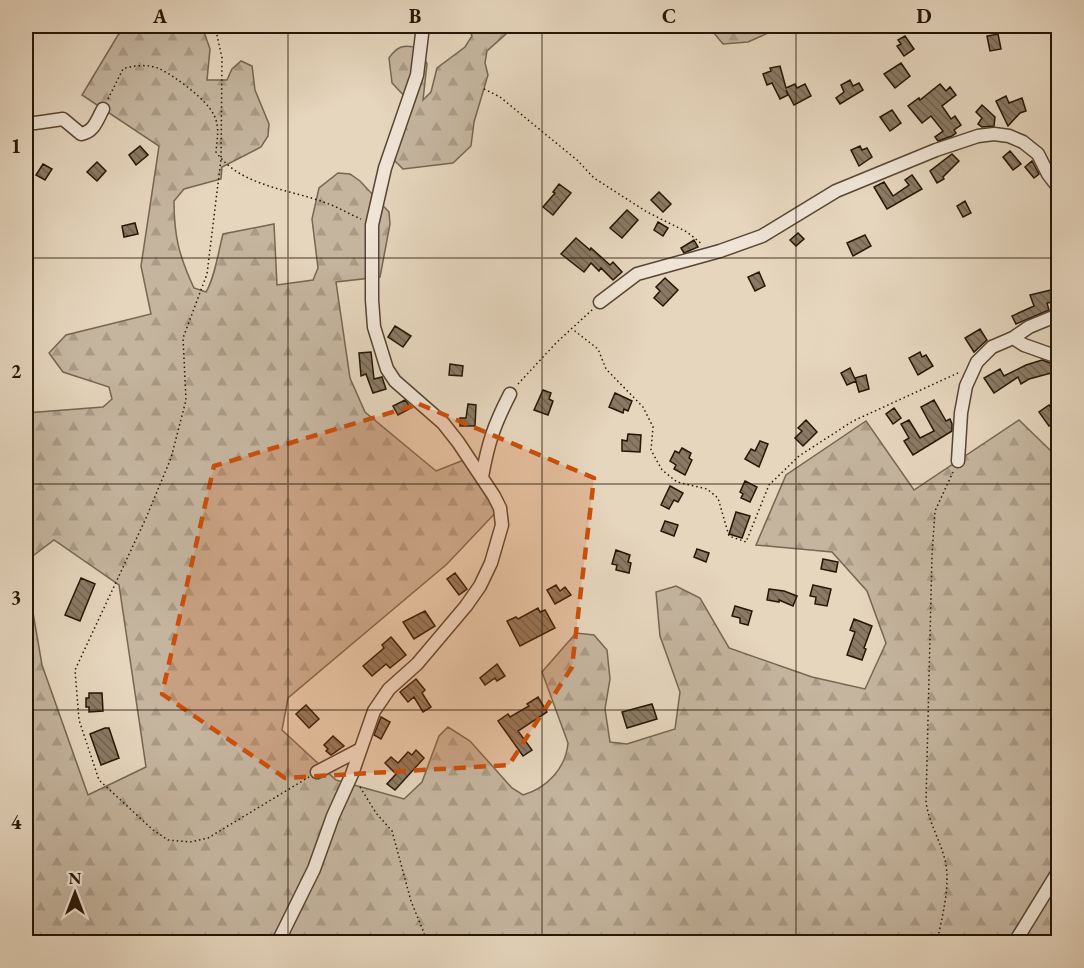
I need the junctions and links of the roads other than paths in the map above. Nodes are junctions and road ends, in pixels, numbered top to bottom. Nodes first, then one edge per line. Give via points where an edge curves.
1 (423, 26) edge
2 (103, 109) road end
3 (26, 122) edge
4 (1059, 187) edge
5 (600, 302) road end
6 (1059, 315) edge
7 (1012, 338) junction
8 (1059, 357) edge
9 (510, 394) road end
10 (958, 461) road end
11 (482, 477) junction
12 (358, 750) junction
13 (317, 772) road end
14 (1059, 872) edge
15 (278, 942) edge
16 (1015, 942) edge

1 - 11 street via 417,75 385,168 372,225 372,315 378,344 395,381 443,423
2 - 3 street via 87,133 81,134 63,119
4 - 5 street via 1038,154 1023,142 1009,136 978,136 836,191 762,236 637,274
6 - 7 street
7 - 8 street
7 - 10 street via 992,347 976,362 961,413
9 - 11 street via 488,444
11 - 12 street via 500,508 502,525 491,563 466,606 417,664 388,689
12 - 13 street
12 - 15 street via 314,869
14 - 16 street

